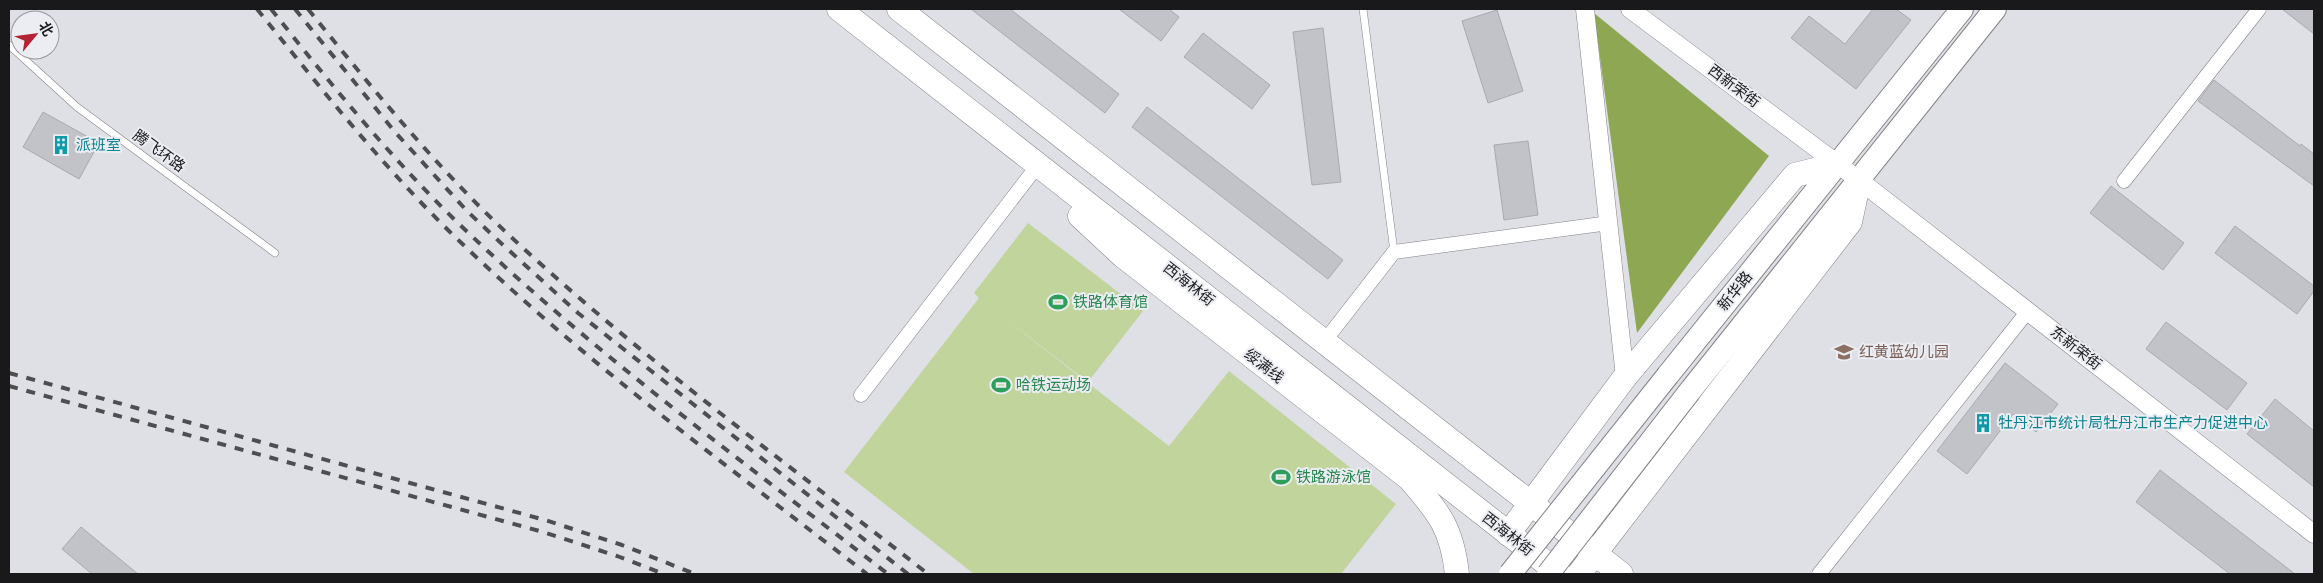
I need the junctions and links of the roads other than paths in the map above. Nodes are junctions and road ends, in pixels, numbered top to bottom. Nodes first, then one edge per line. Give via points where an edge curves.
1 (839, 9) edge
2 (899, 9) edge
3 (1363, 9) edge
4 (1585, 9) edge
5 (1630, 9) edge
6 (1962, 9) edge
7 (1995, 9) edge
8 (2259, 9) edge
9 (9, 45) edge
10 (1838, 164) junction
11 (1041, 168) junction
12 (1859, 180) junction
13 (2124, 181) dead end
14 (1609, 223) junction
15 (1394, 252) junction
16 (275, 253) dead end
17 (2028, 311) junction
18 (1324, 342) junction
19 (1625, 377) junction
20 (861, 395) dead end
21 (1531, 504) junction
22 (1508, 534) junction
23 (2314, 534) edge
24 (1593, 553) junction
25 (1544, 566) edge
26 (1457, 574) edge
27 (1510, 574) edge
28 (1560, 574) edge
29 (1578, 574) edge
30 (1621, 574) edge
31 (1819, 574) edge

1 - 11 highway, 西海林街
2 - 18 highway
3 - 15 lane
4 - 14 street
5 - 10 street, 西新荣街
6 - 10 main road, 新华路
7 - 12 main road
8 - 13 street
9 - 16 lane, 腾飞环路 via 77,107
10 - 12 street, 东新荣街
10 - 19 highway via 1795,175
10 - 27 main road, 新华路, bridge
11 - 20 street
11 - 22 highway, 西海林街
11 - 26 highway, 绥满线 via 1089,224 1123,256 1410,479 1438,511 1452,540
12 - 17 street, 东新荣街
12 - 24 highway via 1850,222
12 - 25 main road, bridge
14 - 15 street
14 - 19 street
15 - 18 street
17 - 23 street, 东新荣街
17 - 31 street
18 - 21 highway
19 - 21 highway
21 - 22 highway
21 - 24 highway
22 - 25 highway, 西海林街
24 - 29 highway
24 - 30 highway
25 - 28 highway, 西海林街

